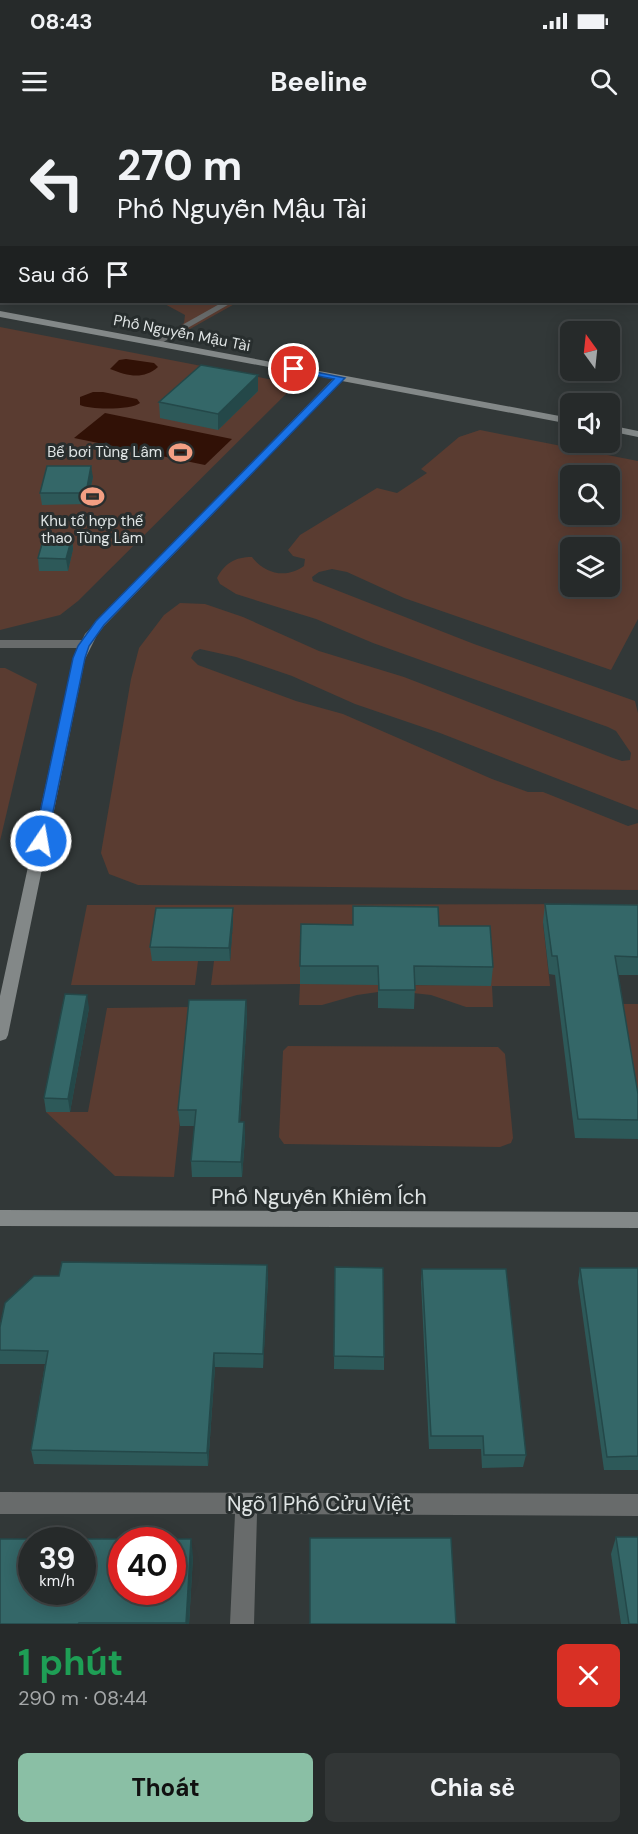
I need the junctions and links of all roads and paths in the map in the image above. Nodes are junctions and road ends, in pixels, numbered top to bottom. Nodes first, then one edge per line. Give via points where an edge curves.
1 (227, 303) edge
2 (0, 314) edge
3 (155, 343) junction
4 (340, 378) junction
5 (560, 419) edge
6 (620, 430) edge
7 (638, 434) edge
8 (0, 644) edge
9 (85, 644) junction
10 (0, 1035) edge
11 (0, 1218) edge
12 (638, 1220) edge
13 (0, 1503) edge
14 (246, 1504) junction
15 (638, 1505) edge
16 (242, 1624) edge

1 - 3 street
2 - 3 street, Phố Nguyễn Mậu Tài
3 - 4 street, Phố Nguyễn Mậu Tài
4 - 5 street, Phố Nguyễn Mậu Tài
4 - 9 street via 100,623
6 - 7 street
8 - 9 street
9 - 10 street
11 - 12 street, Phố Nguyễn Khiêm Ích
13 - 14 street, Ngõ 1 Phố Cửu Việt
14 - 15 street, Ngõ 1 Phố Cửu Việt
14 - 16 street

